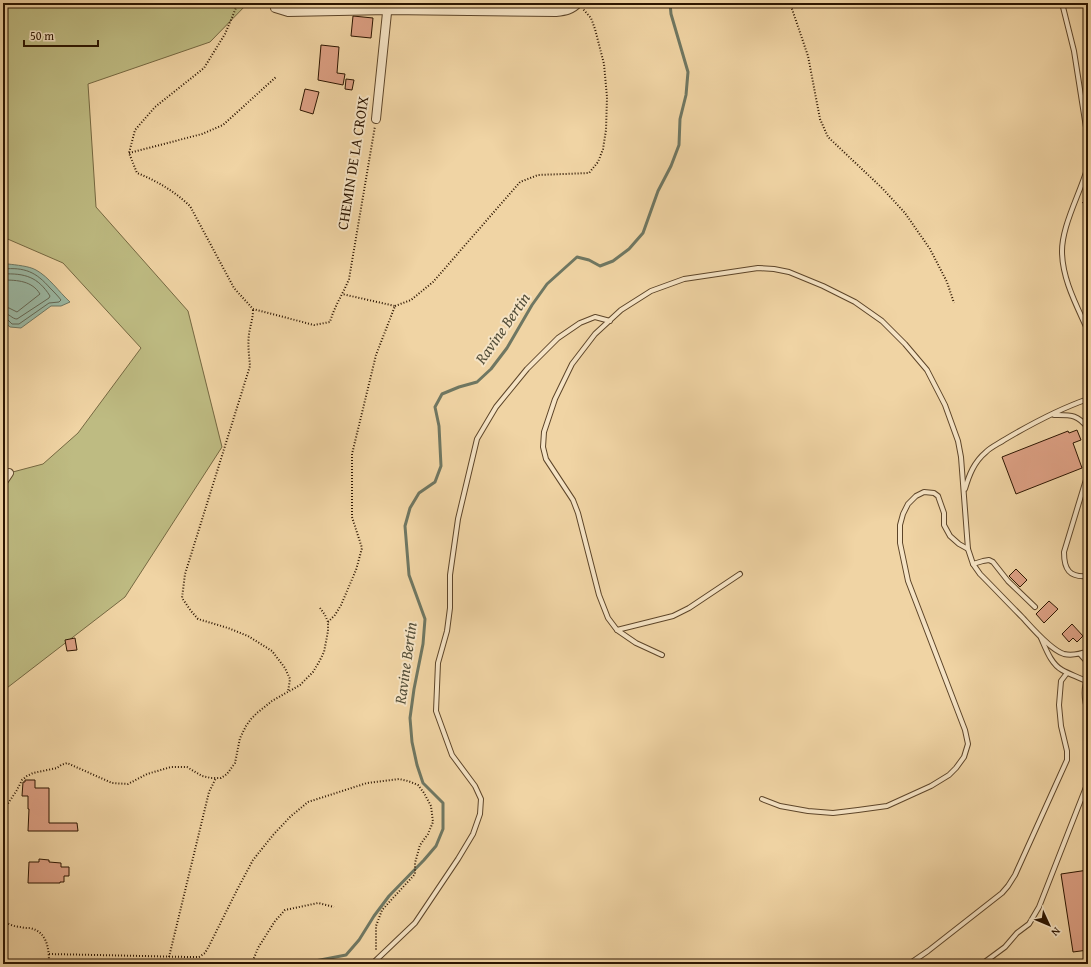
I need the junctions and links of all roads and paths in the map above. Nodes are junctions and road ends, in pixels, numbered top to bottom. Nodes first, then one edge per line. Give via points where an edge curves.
1 (238, 3) edge
2 (578, 3) edge
3 (790, 3) edge
4 (1062, 3) edge
5 (388, 6) edge
6 (275, 8) dead end
7 (276, 77) dead end
8 (376, 119) joint
9 (1088, 140) edge
10 (129, 153) junction
11 (1088, 166) edge
12 (1079, 192) junction
13 (1088, 228) edge
14 (342, 294) junction
15 (954, 303) dead end
16 (395, 306) junction
17 (254, 310) junction
18 (610, 321) junction
19 (1088, 331) edge
20 (1088, 399) edge
21 (1052, 414) junction
22 (1088, 428) edge
23 (9, 473) dead end
24 (1088, 473) edge
25 (3, 482) edge
26 (964, 493) junction
27 (968, 549) junction
28 (973, 564) junction
29 (740, 574) dead end
30 (1088, 576) edge
31 (1035, 607) dead end
32 (320, 608) dead end
33 (328, 622) junction
34 (617, 630) junction
35 (1040, 636) junction
36 (1088, 651) edge
37 (1080, 654) junction
38 (662, 655) dead end
39 (1088, 663) edge
40 (1067, 673) junction
41 (1087, 679) edge
42 (288, 692) junction
43 (1088, 712) edge
44 (216, 778) junction
45 (1088, 782) edge
46 (762, 799) dead end
47 (3, 811) edge
48 (334, 907) dead end
49 (3, 921) edge
50 (49, 954) junction
51 (168, 957) junction
52 (376, 960) junction
53 (49, 964) edge
54 (252, 964) edge
55 (372, 964) edge
56 (908, 964) edge
57 (982, 964) edge

1 - 10 path via 225,34 204,68 155,107 135,130
2 - 5 street via 572,9 556,12
2 - 16 path via 591,18 604,64 608,96 606,130 598,162 588,173 538,175 520,182 433,282 411,300
3 - 15 path via 808,56 820,119 828,137 905,213 930,249 948,282
4 - 9 lane via 1074,51
5 - 6 street via 288,12
5 - 8 street, CHEMIN DE LA CROIX
7 - 10 path via 223,125 202,134
8 - 14 path, CHEMIN DE LA CROIX via 348,279
10 - 17 path via 137,173 157,182 190,206 234,288
11 - 12 lane
12 - 13 path
12 - 19 lane via 1066,225 1062,250 1070,291
14 - 16 path
14 - 17 path, CHEMIN DE LA CROIX via 330,322 314,325
16 - 33 path via 376,355 352,454 352,517 362,548 341,605
17 - 42 path via 249,330 250,366 185,574 182,598 198,619 248,636 272,651 286,668 290,679
18 - 26 lane via 621,310 651,291 684,279 758,268 789,272 823,286 855,302 882,322 928,370 958,441
18 - 34 lane via 595,334 572,364 555,399 544,432 543,447 546,459 573,500 599,595 608,618
18 - 52 lane via 594,317 558,338 527,369 496,407 477,438 458,519 450,574 447,631 438,663 436,711 452,755 475,786 481,799 480,814 473,834 415,923
20 - 21 lane
21 - 22 lane via 1071,415
21 - 26 lane via 986,451 969,475
23 - 25 street
24 - 30 lane via 1064,552 1067,569 1079,577
26 - 27 lane
27 - 28 lane
27 - 46 lane via 950,536 944,525 944,513 938,496 924,492 908,504 900,525 900,543 908,581 965,730 968,744 964,757 956,768 931,786 886,806 833,813 808,812
28 - 31 lane via 989,560 994,562 1008,581
28 - 35 lane
29 - 34 lane via 689,608 654,621
32 - 33 path
33 - 42 path via 324,652 319,662 308,679
34 - 38 lane via 636,643
35 - 37 lane via 1056,651
35 - 40 lane via 1051,660
36 - 37 lane
37 - 39 lane
40 - 41 lane
40 - 56 lane via 1061,681 1059,705 1067,760 1015,875 1002,893 918,959
41 - 43 lane via 1084,689
42 - 44 path via 272,701 251,719 240,738 237,758 231,769 221,778
44 - 47 path via 202,776 187,767 171,766 128,784 112,783 67,762 57,768 27,776
44 - 51 path via 209,792
45 - 57 lane via 1039,907 1029,924
48 - 54 path via 318,903 285,910 258,948
49 - 50 path via 39,932 47,943
50 - 51 path
50 - 53 path
51 - 52 path via 199,956 205,953 253,860 290,817 308,802 367,783 399,779 418,785 431,806 433,822 420,846 415,874 382,910 376,926
52 - 55 lane

